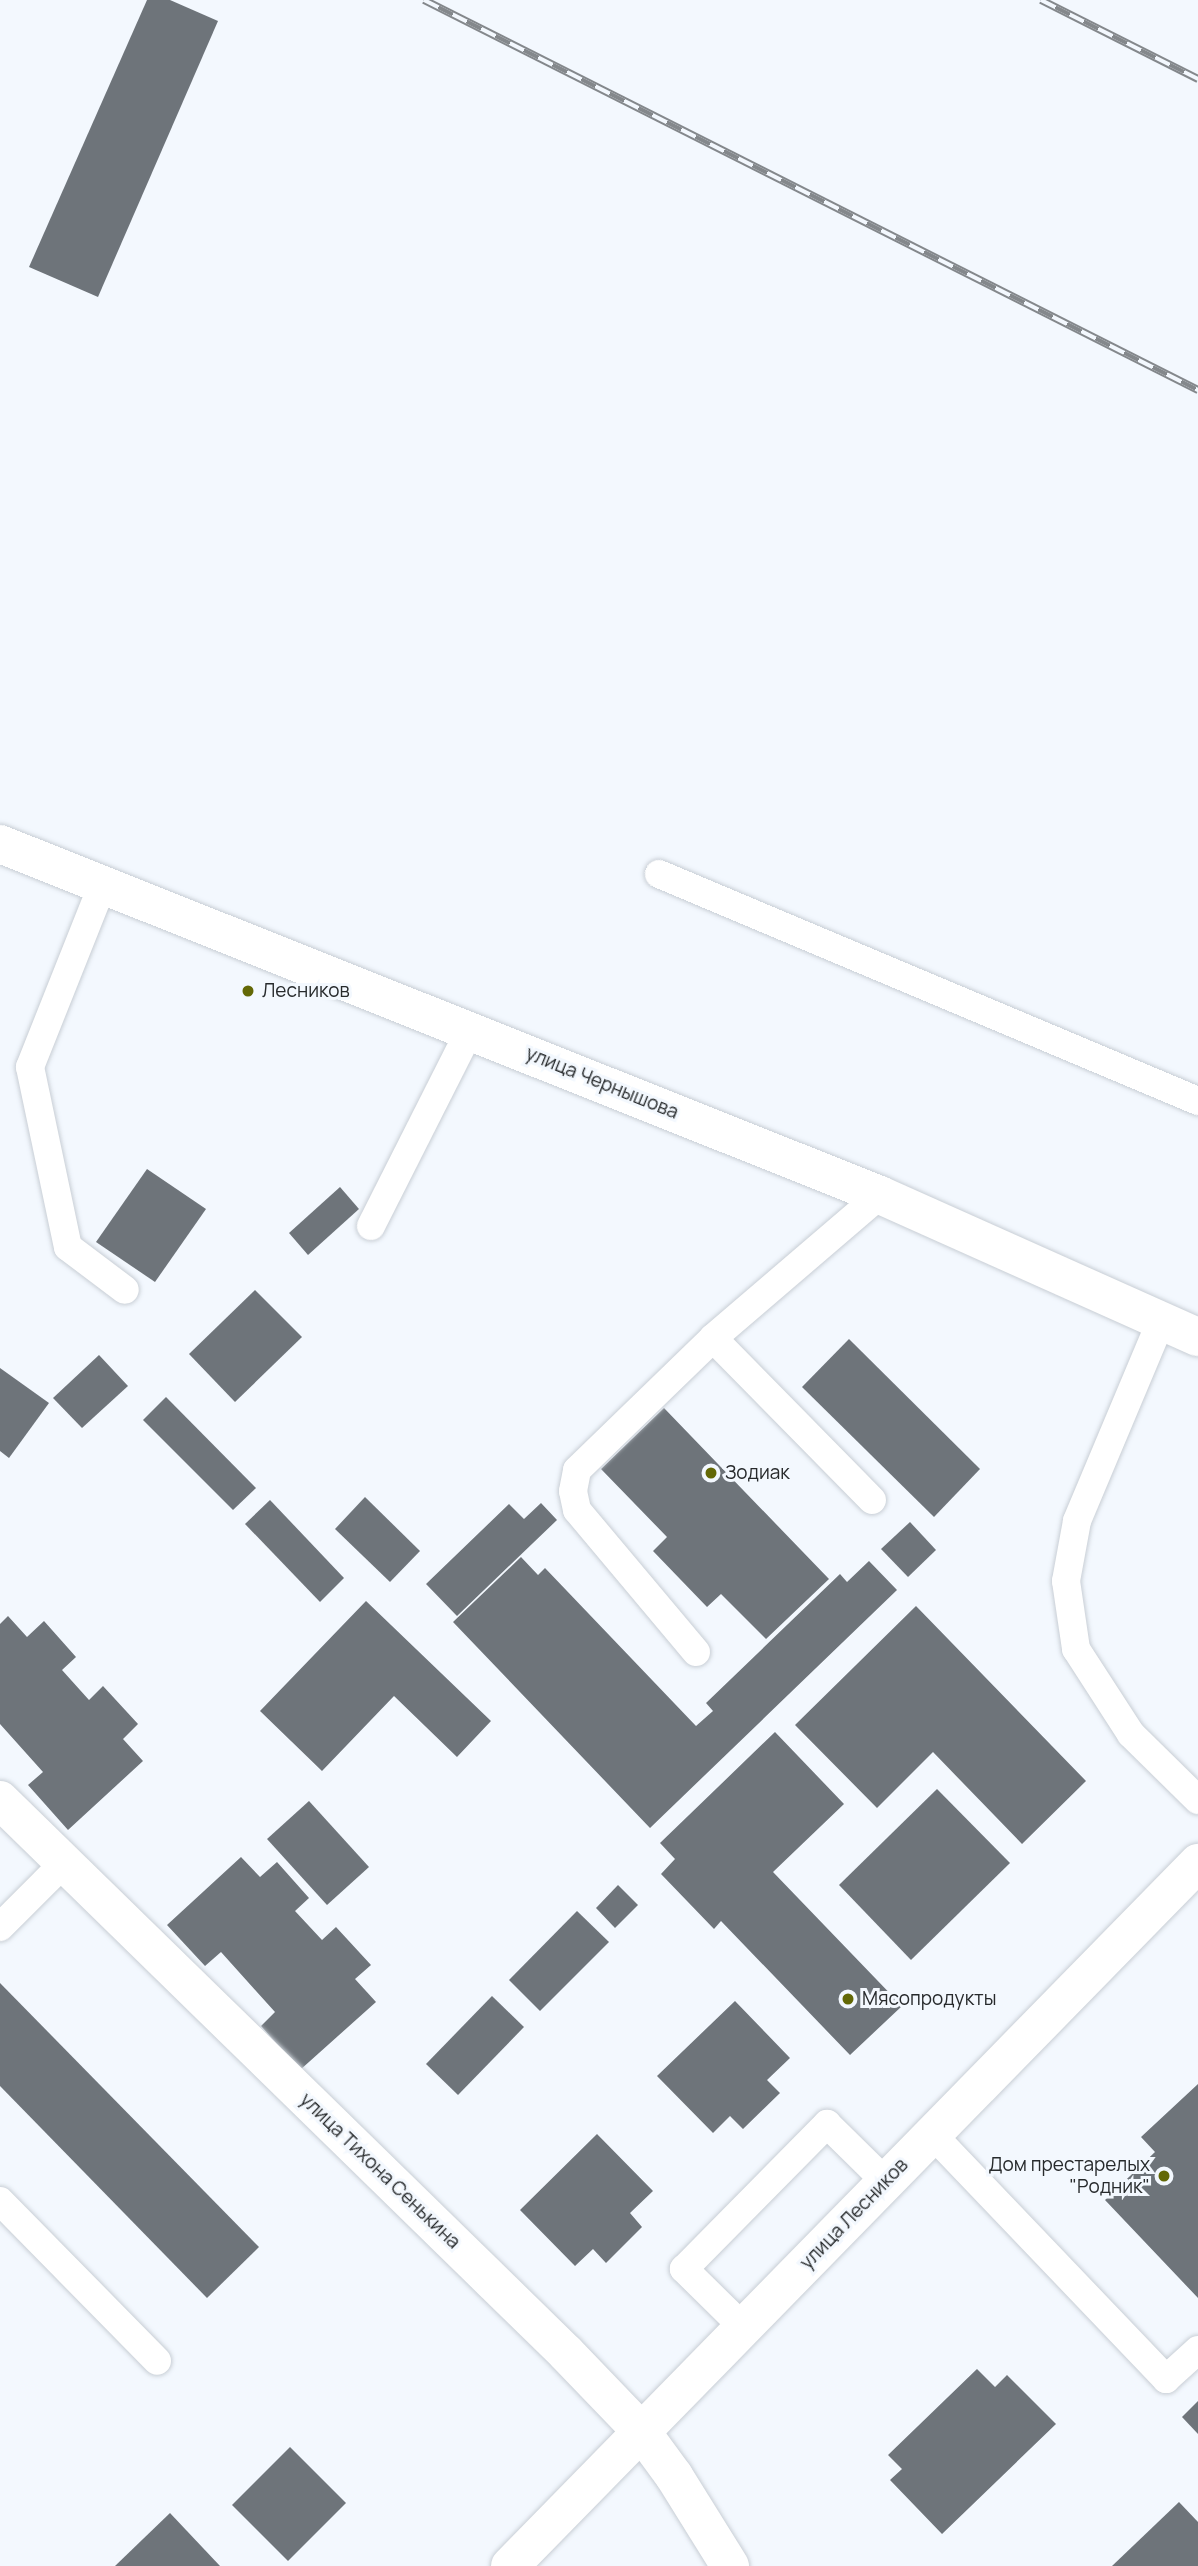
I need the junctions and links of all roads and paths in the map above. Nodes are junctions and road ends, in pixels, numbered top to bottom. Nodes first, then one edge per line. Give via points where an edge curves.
1 (0, 844) edge
2 (659, 874) dead end
3 (102, 886) junction
4 (470, 1030) junction
5 (1198, 1101) edge
6 (880, 1195) junction
7 (371, 1226) dead end
8 (125, 1290) dead end
9 (1161, 1321) junction
10 (1198, 1336) edge
11 (713, 1338) junction
12 (872, 1500) dead end
13 (696, 1652) dead end
14 (0, 1800) edge
15 (1198, 1800) edge
16 (65, 1863) junction
17 (1198, 1863) edge
18 (0, 1927) edge
19 (932, 2134) junction
20 (886, 2182) junction
21 (0, 2201) edge
22 (743, 2327) junction
23 (1198, 2350) edge
24 (157, 2361) dead end
25 (641, 2431) junction
26 (510, 2566) edge
27 (730, 2566) edge

1 - 3 street, улица Чернышова
2 - 5 lane
3 - 4 street, улица Чернышова
3 - 8 lane via 30,1067 68,1247
4 - 6 street, улица Чернышова
4 - 7 lane
6 - 9 street, улица Чернышова
6 - 11 lane
9 - 10 street, улица Чернышова
9 - 15 lane via 1077,1521 1066,1581 1076,1649 1131,1734
11 - 12 lane
11 - 13 lane via 577,1470 573,1491 577,1510
14 - 16 street, улица Тихона Сенькина
16 - 18 lane
16 - 25 street, улица Тихона Сенькина
17 - 19 street, улица Лесников
19 - 20 street, улица Лесников
19 - 23 lane via 1166,2379
20 - 22 street, улица Лесников
20 - 22 lane via 827,2124 684,2269
21 - 24 lane
22 - 25 street, улица Лесников
25 - 26 street, улица Лесников
25 - 27 street, улица Тихона Сенькина

